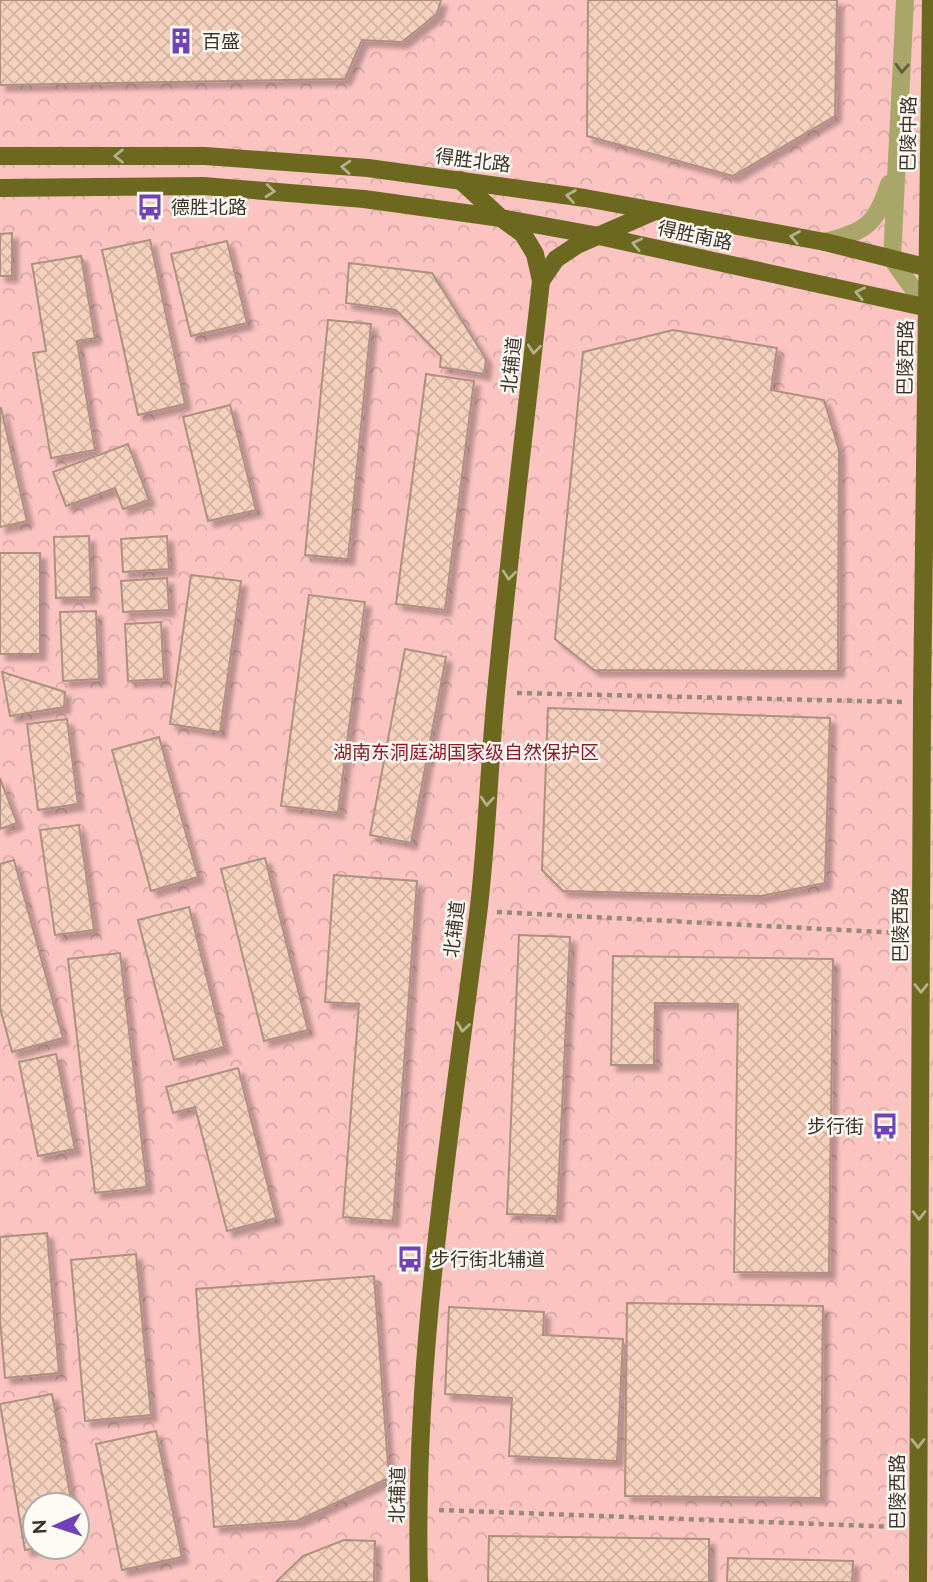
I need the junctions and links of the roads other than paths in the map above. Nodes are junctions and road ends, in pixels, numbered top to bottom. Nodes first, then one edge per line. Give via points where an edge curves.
1 (905, 0) edge
2 (931, 0) edge
3 (0, 156) edge
4 (898, 157) junction
5 (460, 180) junction
6 (0, 188) edge
7 (655, 211) junction
8 (502, 218) junction
9 (599, 236) junction
10 (825, 242) junction
11 (892, 260) junction
12 (930, 269) edge
13 (541, 281) junction
14 (930, 308) edge
15 (419, 1582) edge
16 (918, 1582) edge

1 -> 4 street
2 - 12 main road, 巴陵中路
5 -> 3 main road, 得胜北路 via 205,156
4 - 10 street via 880,214 854,234
4 - 11 street
7 -> 5 main road, 得胜北路
5 - 8 main road
6 -> 8 main road via 203,186 364,199
7 - 9 main road
10 -> 7 main road, 得胜北路
8 - 9 main road, 得胜南路
8 - 13 main road via 523,234 535,254
9 - 13 main road via 556,259
14 -> 9 main road, 得胜南路
10 - 11 main road, 得胜北路
11 - 12 main road, 得胜北路
11 - 14 street
12 - 14 main road, 巴陵西路
13 -> 15 main road, 北辅道 via 496,692 478,911 426,1322 417,1510
14 -> 16 main road, 巴陵西路 via 922,702

